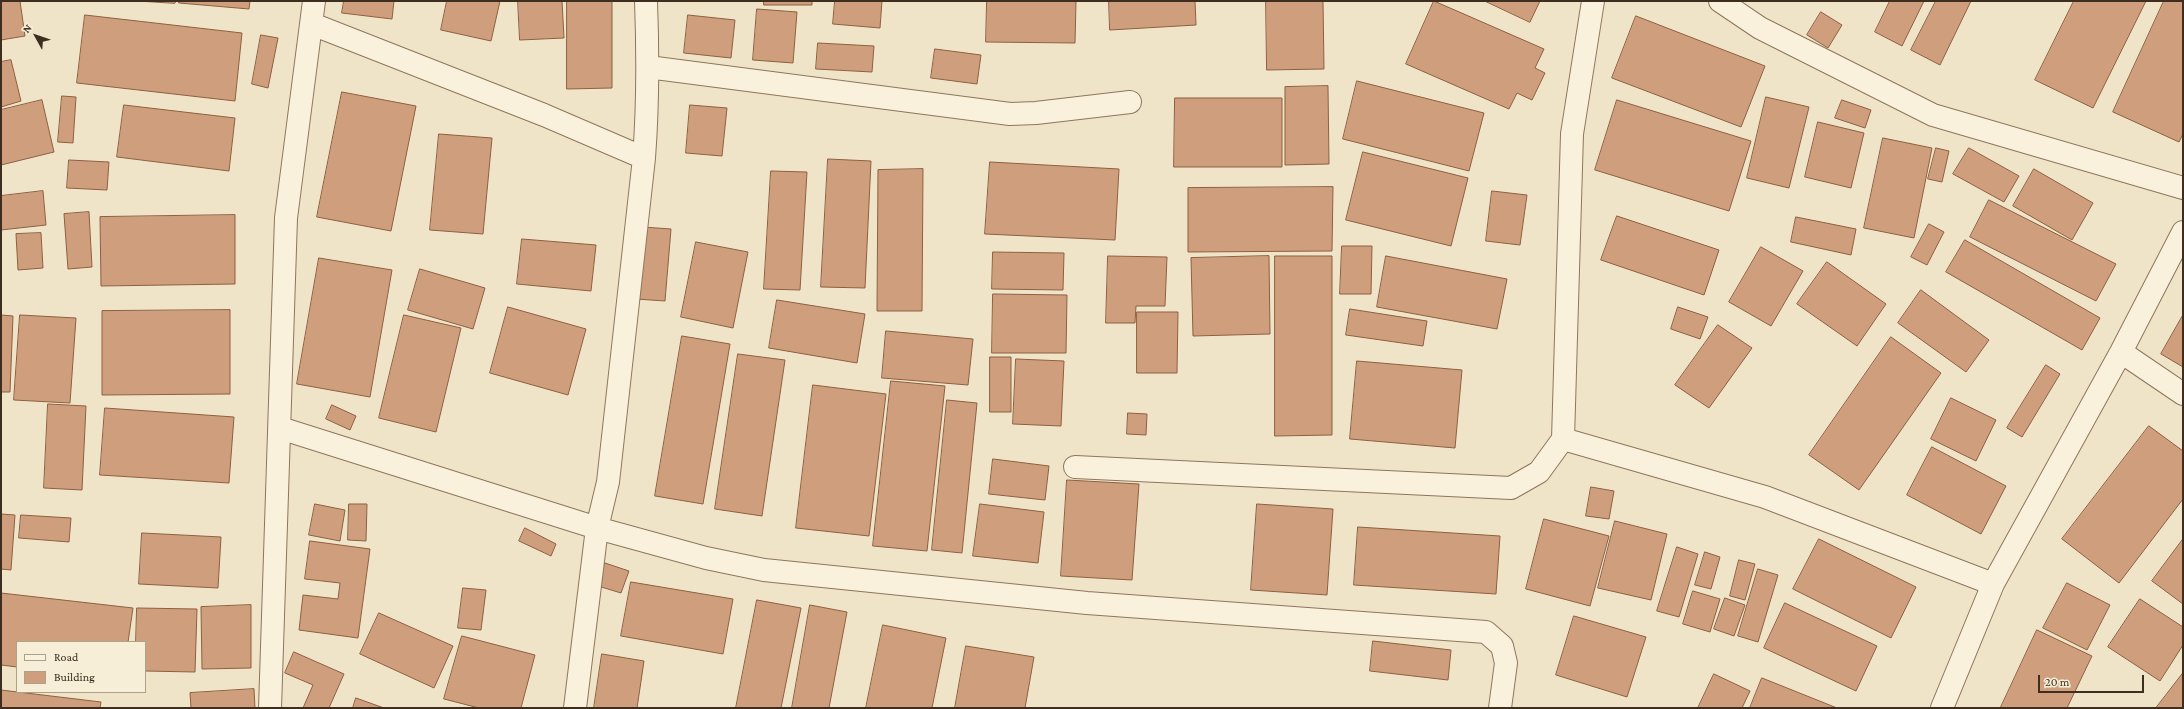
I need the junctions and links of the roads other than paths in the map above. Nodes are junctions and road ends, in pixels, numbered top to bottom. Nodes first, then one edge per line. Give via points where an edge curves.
1 (314, 1) edge
2 (646, 1) edge
3 (1593, 1) edge
4 (1720, 1) edge
5 (312, 24) junction
6 (648, 67) junction
7 (1130, 102) dead end
8 (644, 158) junction
9 (2183, 188) edge
10 (2183, 232) edge
11 (2121, 352) junction
12 (2183, 394) edge
13 (280, 428) junction
14 (1563, 439) junction
15 (1075, 467) dead end
16 (597, 528) junction
17 (1993, 584) junction
18 (270, 708) edge
19 (575, 708) edge
20 (1500, 708) edge
21 (1942, 708) edge

1 - 5 street
2 - 6 street
3 - 14 street via 1572,134
4 - 9 street via 1760,28 1933,115
5 - 8 street via 544,115
5 - 13 street via 286,218
6 - 7 street via 1010,114
6 - 8 street
8 - 16 street via 608,482
10 - 11 street
11 - 12 street
11 - 17 street
13 - 16 street
13 - 18 street
14 - 15 street via 1539,472 1511,488
14 - 17 street via 1765,497
16 - 19 street
16 - 20 street via 706,558 764,570 1086,603 1486,632 1502,646 1506,663
17 - 21 street

